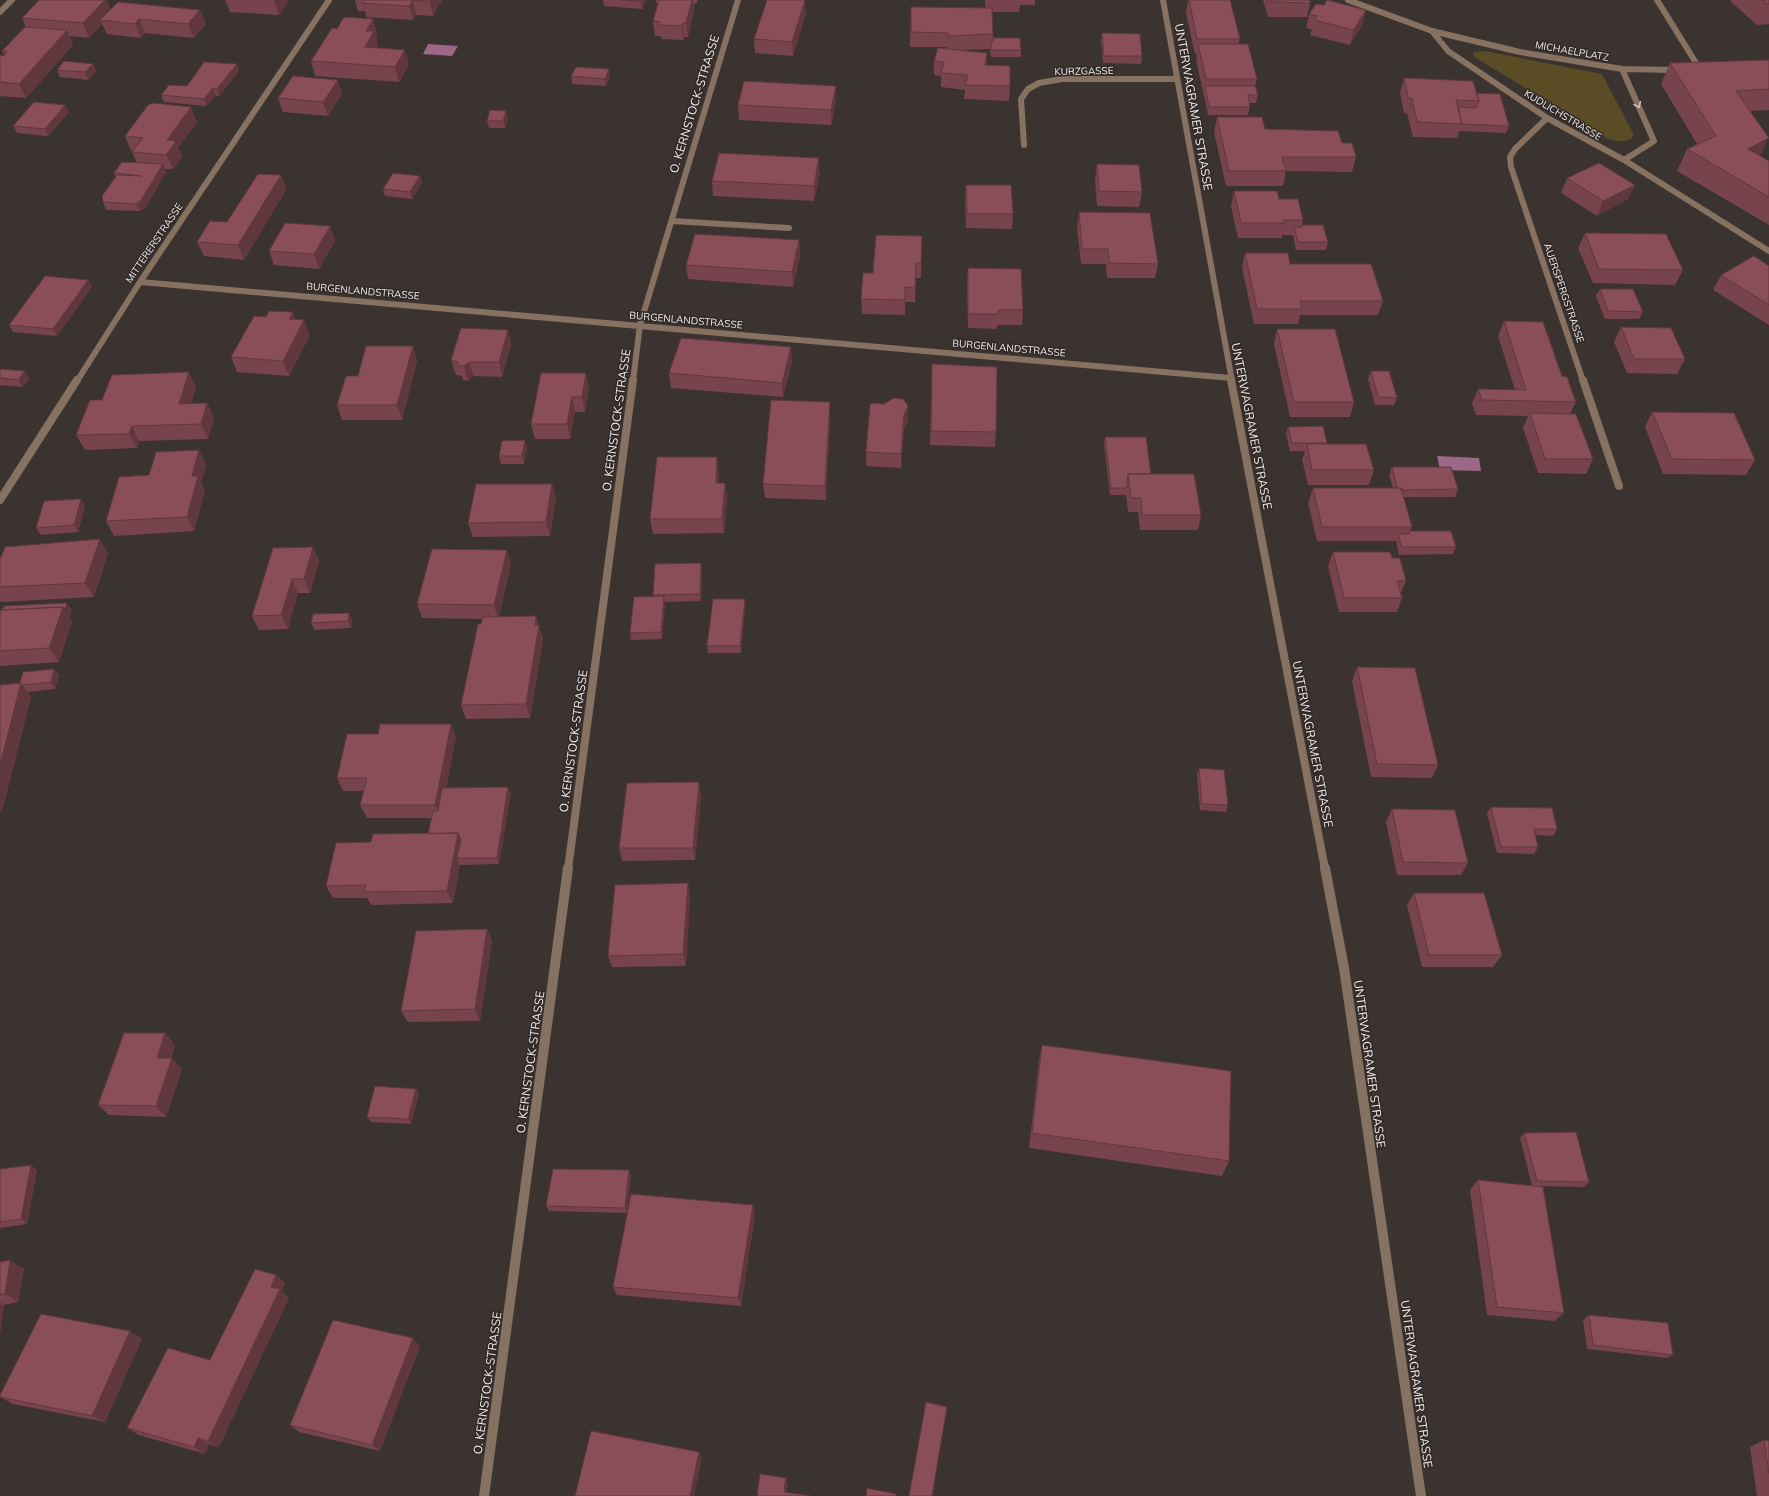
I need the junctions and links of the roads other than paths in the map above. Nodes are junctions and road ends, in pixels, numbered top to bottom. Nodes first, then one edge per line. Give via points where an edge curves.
1 (12, 0) edge
2 (329, 0) edge
3 (738, 0) edge
4 (1163, 0) edge
5 (1348, 0) edge
6 (1657, 0) edge
7 (0, 12) edge
8 (1432, 32) junction
9 (1622, 69) junction
10 (1685, 70) edge
11 (1693, 71) edge
12 (1701, 71) junction
13 (1709, 71) edge
14 (1176, 80) junction
15 (1548, 118) junction
16 (1024, 145) dead end
17 (1624, 160) junction
18 (672, 221) junction
19 (789, 228) dead end
20 (1769, 251) edge
21 (140, 282) junction
22 (640, 326) junction
23 (1231, 378) junction
24 (1619, 486) dead end
25 (0, 500) edge
26 (484, 1496) edge
27 (1421, 1496) edge

1 - 7 street
2 - 21 street, MITTERERSTRASSE
3 - 18 street, O. KERNSTOCK-STRASSE
4 - 14 street, UNTERWAGRAMER STRASSE
5 - 8 street, KUDLICHSTRASSE
6 - 12 street
8 - 9 street, MICHAELPLATZ via 1520,52
8 - 15 street, KUDLICHSTRASSE via 1448,51
9 - 10 street
9 -> 17 street, MICHAELPLATZ via 1654,141
11 - 12 street
12 - 13 street
14 - 16 street, KURZGASSE via 1062,79 1039,83 1028,89 1021,99
14 - 23 street, UNTERWAGRAMER STRASSE
15 - 17 street, KUDLICHSTRASSE
15 - 24 street, AUERSPERGSTRASSE via 1515,149 1510,156 1511,167
17 - 20 street, KUDLICHSTRASSE
18 - 19 street
18 - 22 street, O. KERNSTOCK-STRASSE
21 - 22 street, BURGENLANDSTRASSE
21 - 25 street, MITTERERSTRASSE
22 - 23 street, BURGENLANDSTRASSE
22 - 26 street, O. KERNSTOCK-STRASSE
23 - 27 street, UNTERWAGRAMER STRASSE via 1344,968

